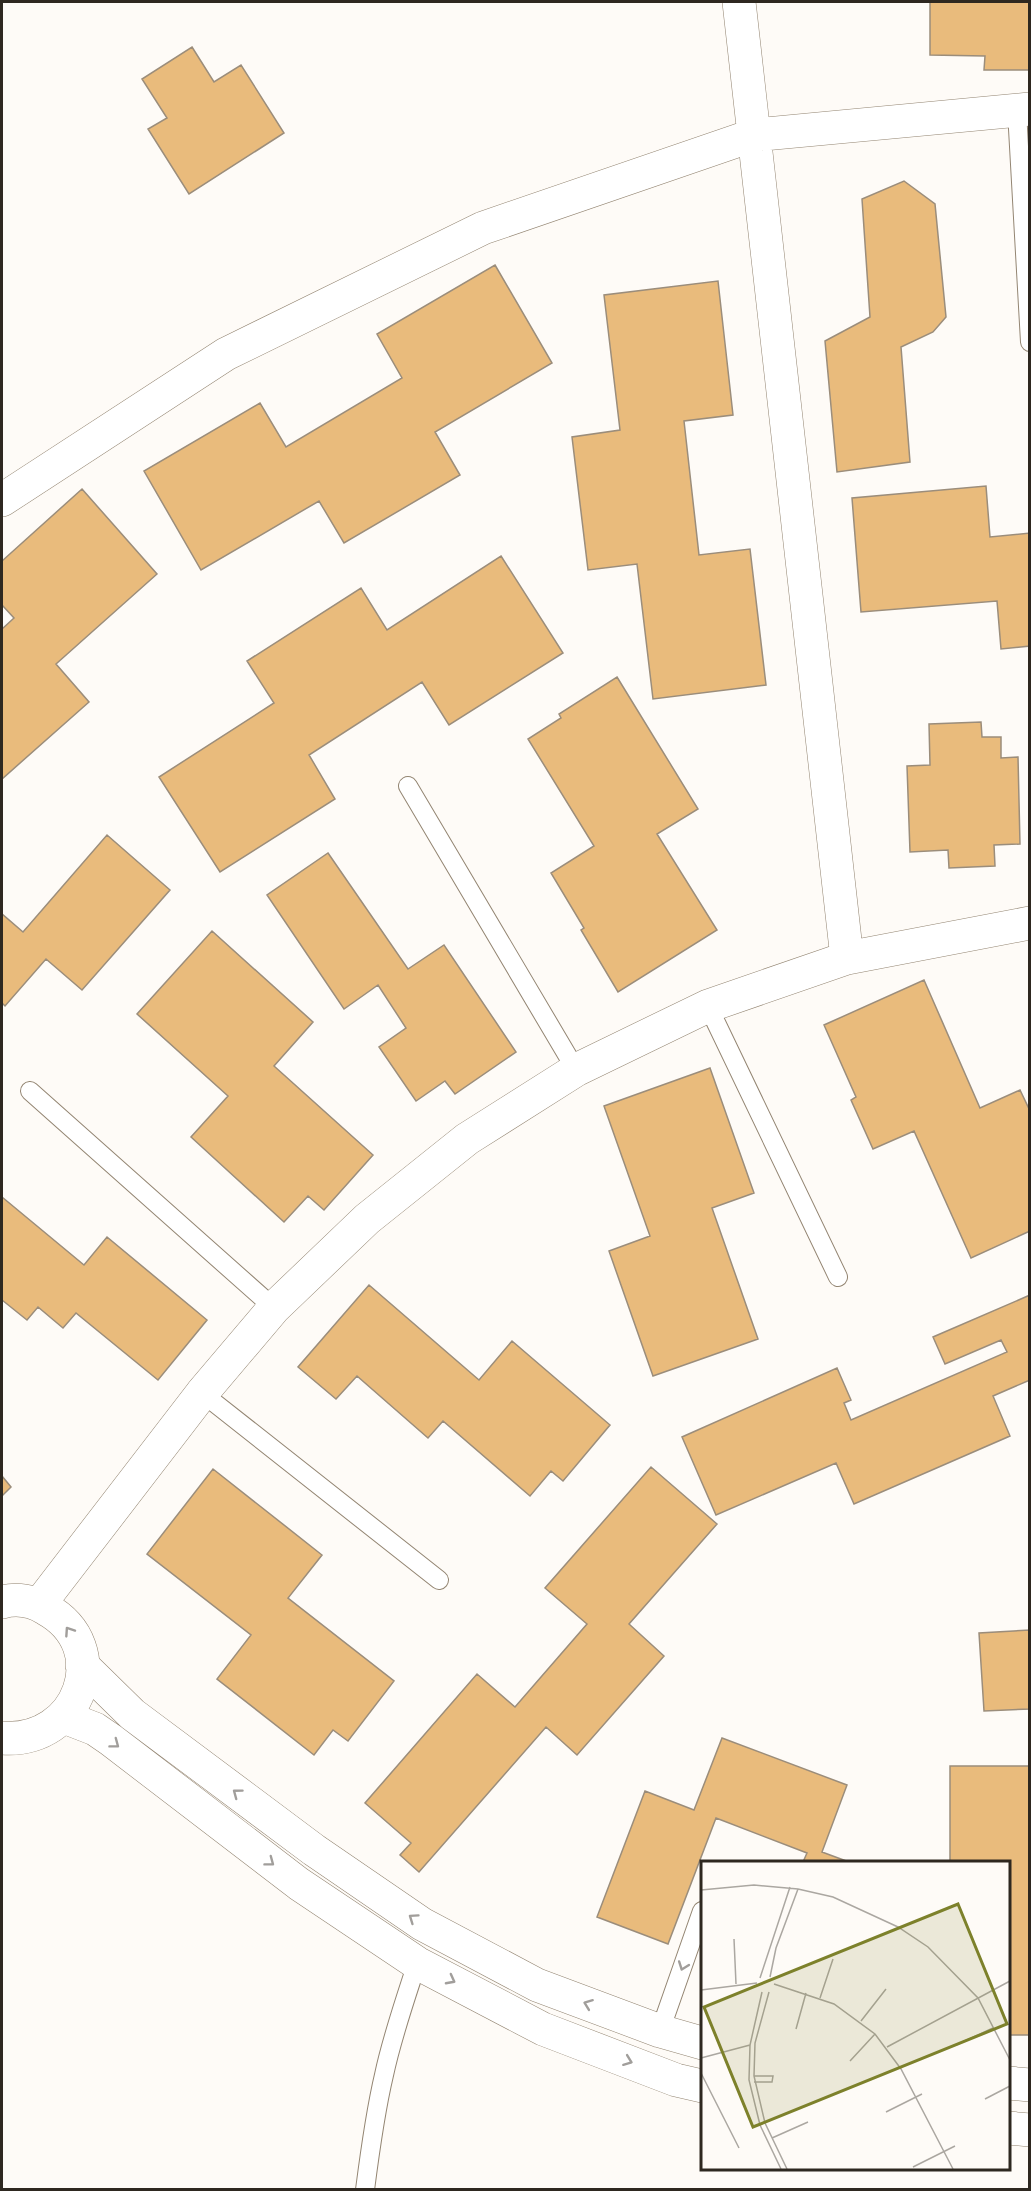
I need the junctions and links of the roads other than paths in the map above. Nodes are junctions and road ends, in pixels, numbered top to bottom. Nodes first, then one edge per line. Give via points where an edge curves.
1 (739, 2) edge
2 (1023, 110) edge
3 (754, 135) junction
4 (1029, 342) edge
5 (2, 500) edge
6 (408, 786) dead end
7 (1029, 923) edge
8 (847, 958) junction
9 (708, 1006) junction
10 (576, 1070) junction
11 (30, 1091) dead end
12 (838, 1277) dead end
13 (274, 1308) junction
14 (202, 1393) junction
15 (439, 1580) dead end
16 (2, 1602) edge
17 (39, 1605) junction
18 (82, 1665) junction
19 (64, 1717) junction
20 (2, 1738) edge
21 (701, 1914) edge
22 (417, 1963) junction
23 (660, 2031) junction
24 (701, 2043) edge
25 (1010, 2083) edge
26 (1029, 2085) edge
27 (701, 2086) edge
28 (1010, 2128) edge
29 (1029, 2130) edge
30 (365, 2190) edge

1 - 3 street
2 - 3 street
2 - 4 lane
3 - 5 street via 483,228 226,354
3 - 8 street
6 - 10 lane
7 - 8 street
8 - 9 street
9 - 10 street
9 - 12 lane
10 - 13 street via 467,1139 367,1219
11 - 13 lane
13 - 14 street
14 - 15 lane
14 - 17 street
16 - 17 street via 23,1600
18 -> 17 street via 74,1635 53,1612
18 - 19 street via 78,1693
23 -> 18 street via 537,1985 422,1924 314,1850 132,1714
19 - 20 street via 33,1736
19 -> 22 street via 111,1740 299,1884
21 -> 23 lane
22 -> 27 street via 543,2029 676,2080
22 - 30 lane via 384,2074
23 - 24 street
25 - 26 street
28 - 29 street

